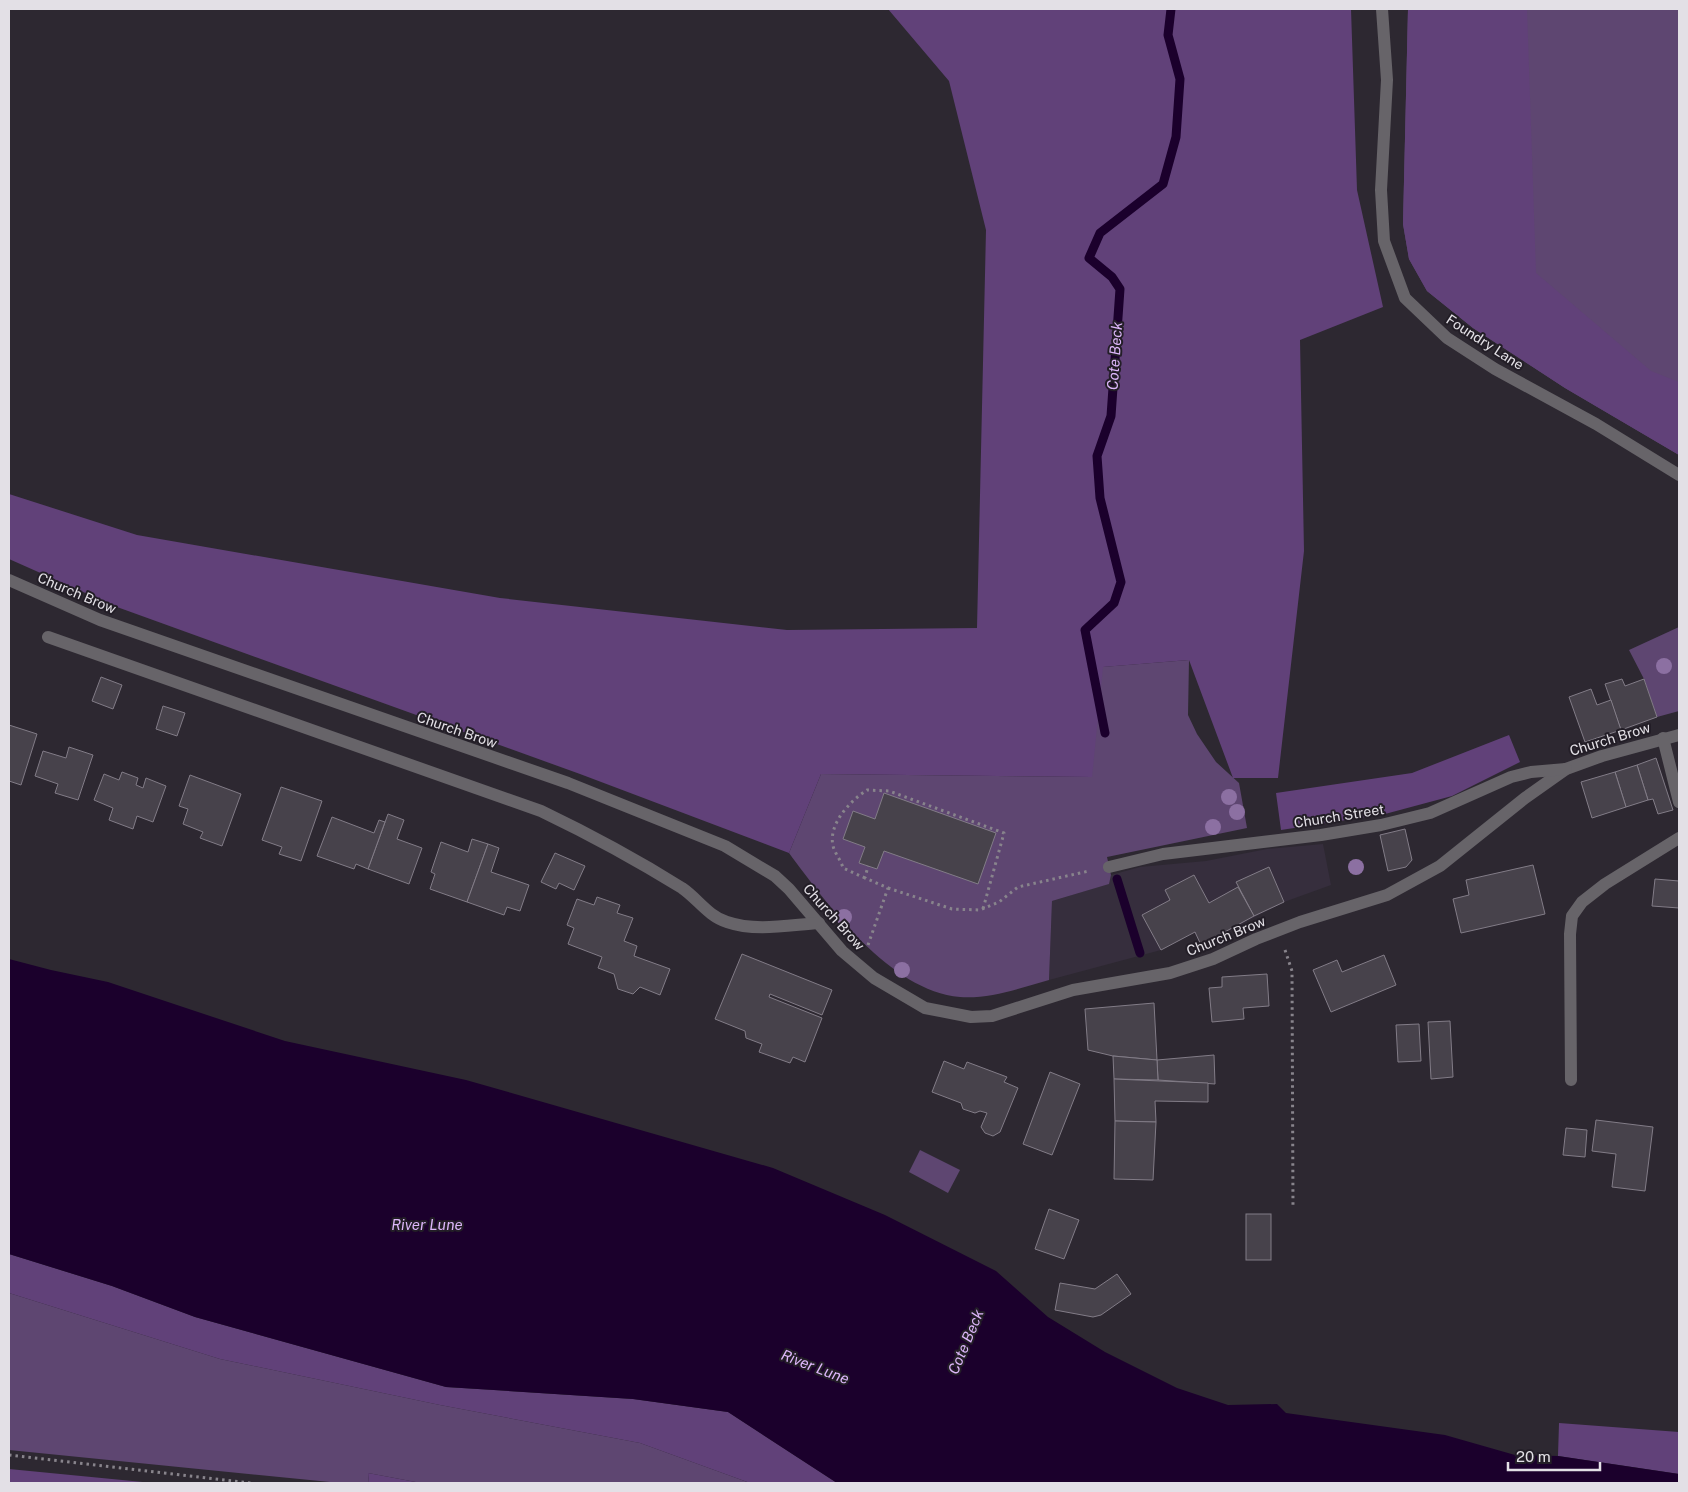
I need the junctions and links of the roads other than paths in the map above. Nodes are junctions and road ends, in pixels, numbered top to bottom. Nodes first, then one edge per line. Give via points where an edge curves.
1 (1382, 9) edge
2 (1679, 475) edge
3 (9, 580) edge
4 (48, 637) dead end
5 (1679, 735) edge
6 (1663, 738) junction
7 (1566, 769) junction
8 (1679, 802) edge
9 (1679, 838) edge
10 (1109, 867) road end
11 (819, 923) junction
12 (1571, 1080) dead end

1 - 2 street, Foundry Lane via 1387,80 1381,190 1384,241 1405,298 1447,338
3 - 11 street, Church Brow via 100,620 568,783 725,846 775,876
4 - 11 street via 541,811 589,834 684,890 707,911 727,922 753,927
5 - 6 street, Church Brow
6 - 7 street, Church Brow
6 - 8 street
7 - 10 street, Church Street via 1511,777 1430,813 1381,825 1163,854
7 - 11 street, Church Brow via 1440,866 1414,882 1357,906 1279,930 1213,959 1170,973 1073,990 992,1016 971,1017 925,1008 904,998 858,966
9 - 12 street via 1605,884 1582,902 1572,916

